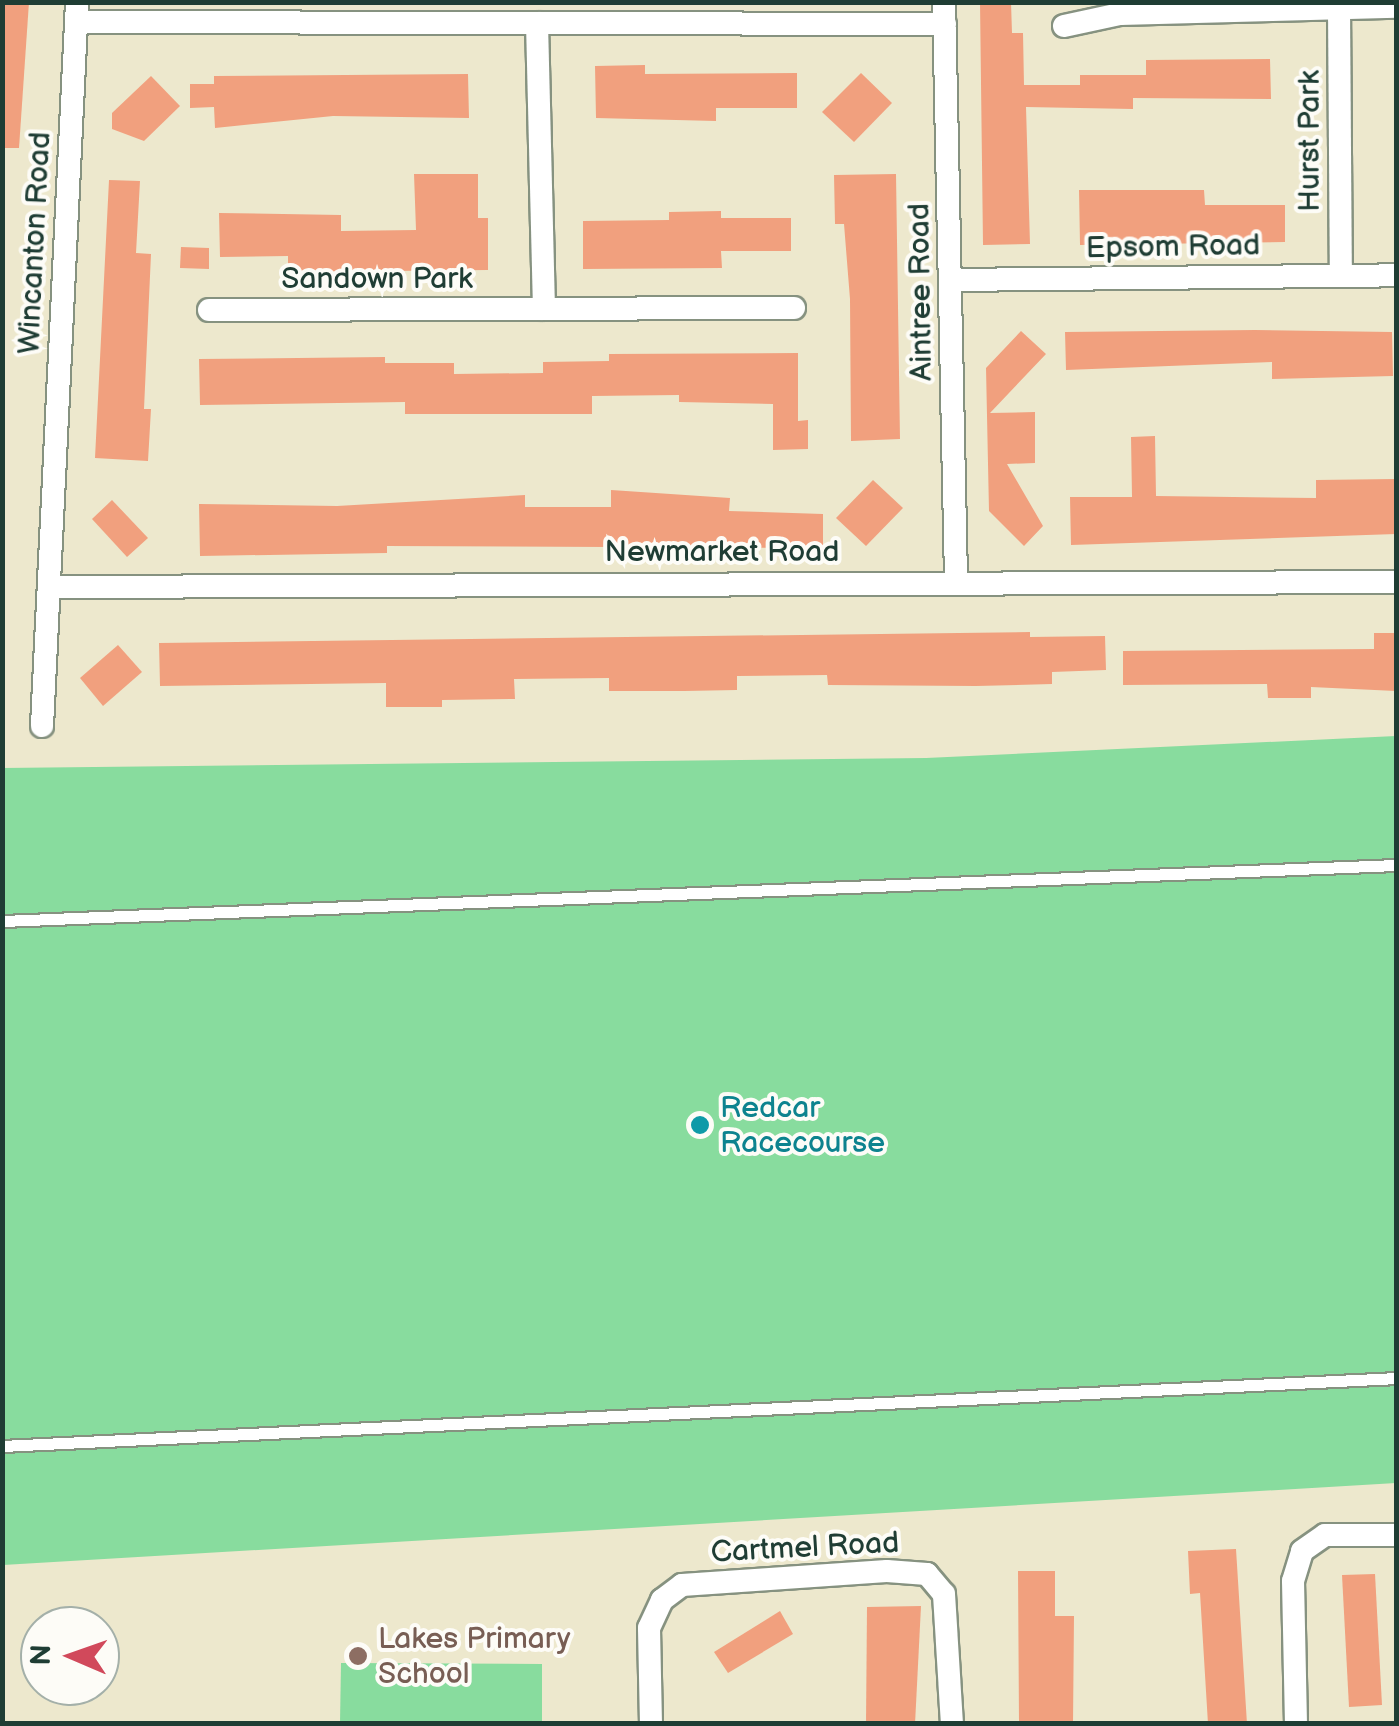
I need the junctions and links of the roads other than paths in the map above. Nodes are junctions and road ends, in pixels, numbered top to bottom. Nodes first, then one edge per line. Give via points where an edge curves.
1 (1396, 7) edge
2 (1339, 8) junction
3 (76, 12) edge
4 (945, 14) edge
5 (538, 23) junction
6 (1064, 26) dead end
7 (1341, 274) junction
8 (1396, 275) edge
9 (950, 280) junction
10 (794, 308) dead end
11 (544, 309) junction
12 (209, 310) dead end
13 (956, 580) junction
14 (1396, 582) edge
15 (49, 587) junction
16 (42, 726) dead end
17 (1396, 865) edge
18 (2, 920) edge
19 (1396, 1378) edge
20 (2, 1446) edge
21 (1396, 1535) edge
22 (651, 1724) edge
23 (952, 1724) edge
24 (1296, 1724) edge

1 - 2 street
2 - 6 street via 1120,14
2 - 7 street, Hurst Park
3 - 5 street
3 - 15 street, Wincanton Road
4 - 5 street
4 - 9 street, Aintree Road
5 - 11 street
7 - 8 street, Epsom Road
7 - 9 street, Epsom Road
9 - 13 street, Aintree Road
10 - 11 street, Sandown Park
11 - 12 street, Sandown Park
13 - 14 street, Newmarket Road
13 - 15 street, Newmarket Road
15 - 16 street, Wincanton Road
17 - 18 lane
19 - 20 lane
21 - 24 street via 1325,1535 1302,1551 1293,1581
22 - 23 street, Cartmel Road via 649,1628 662,1600 682,1585 887,1570 927,1574 944,1594

